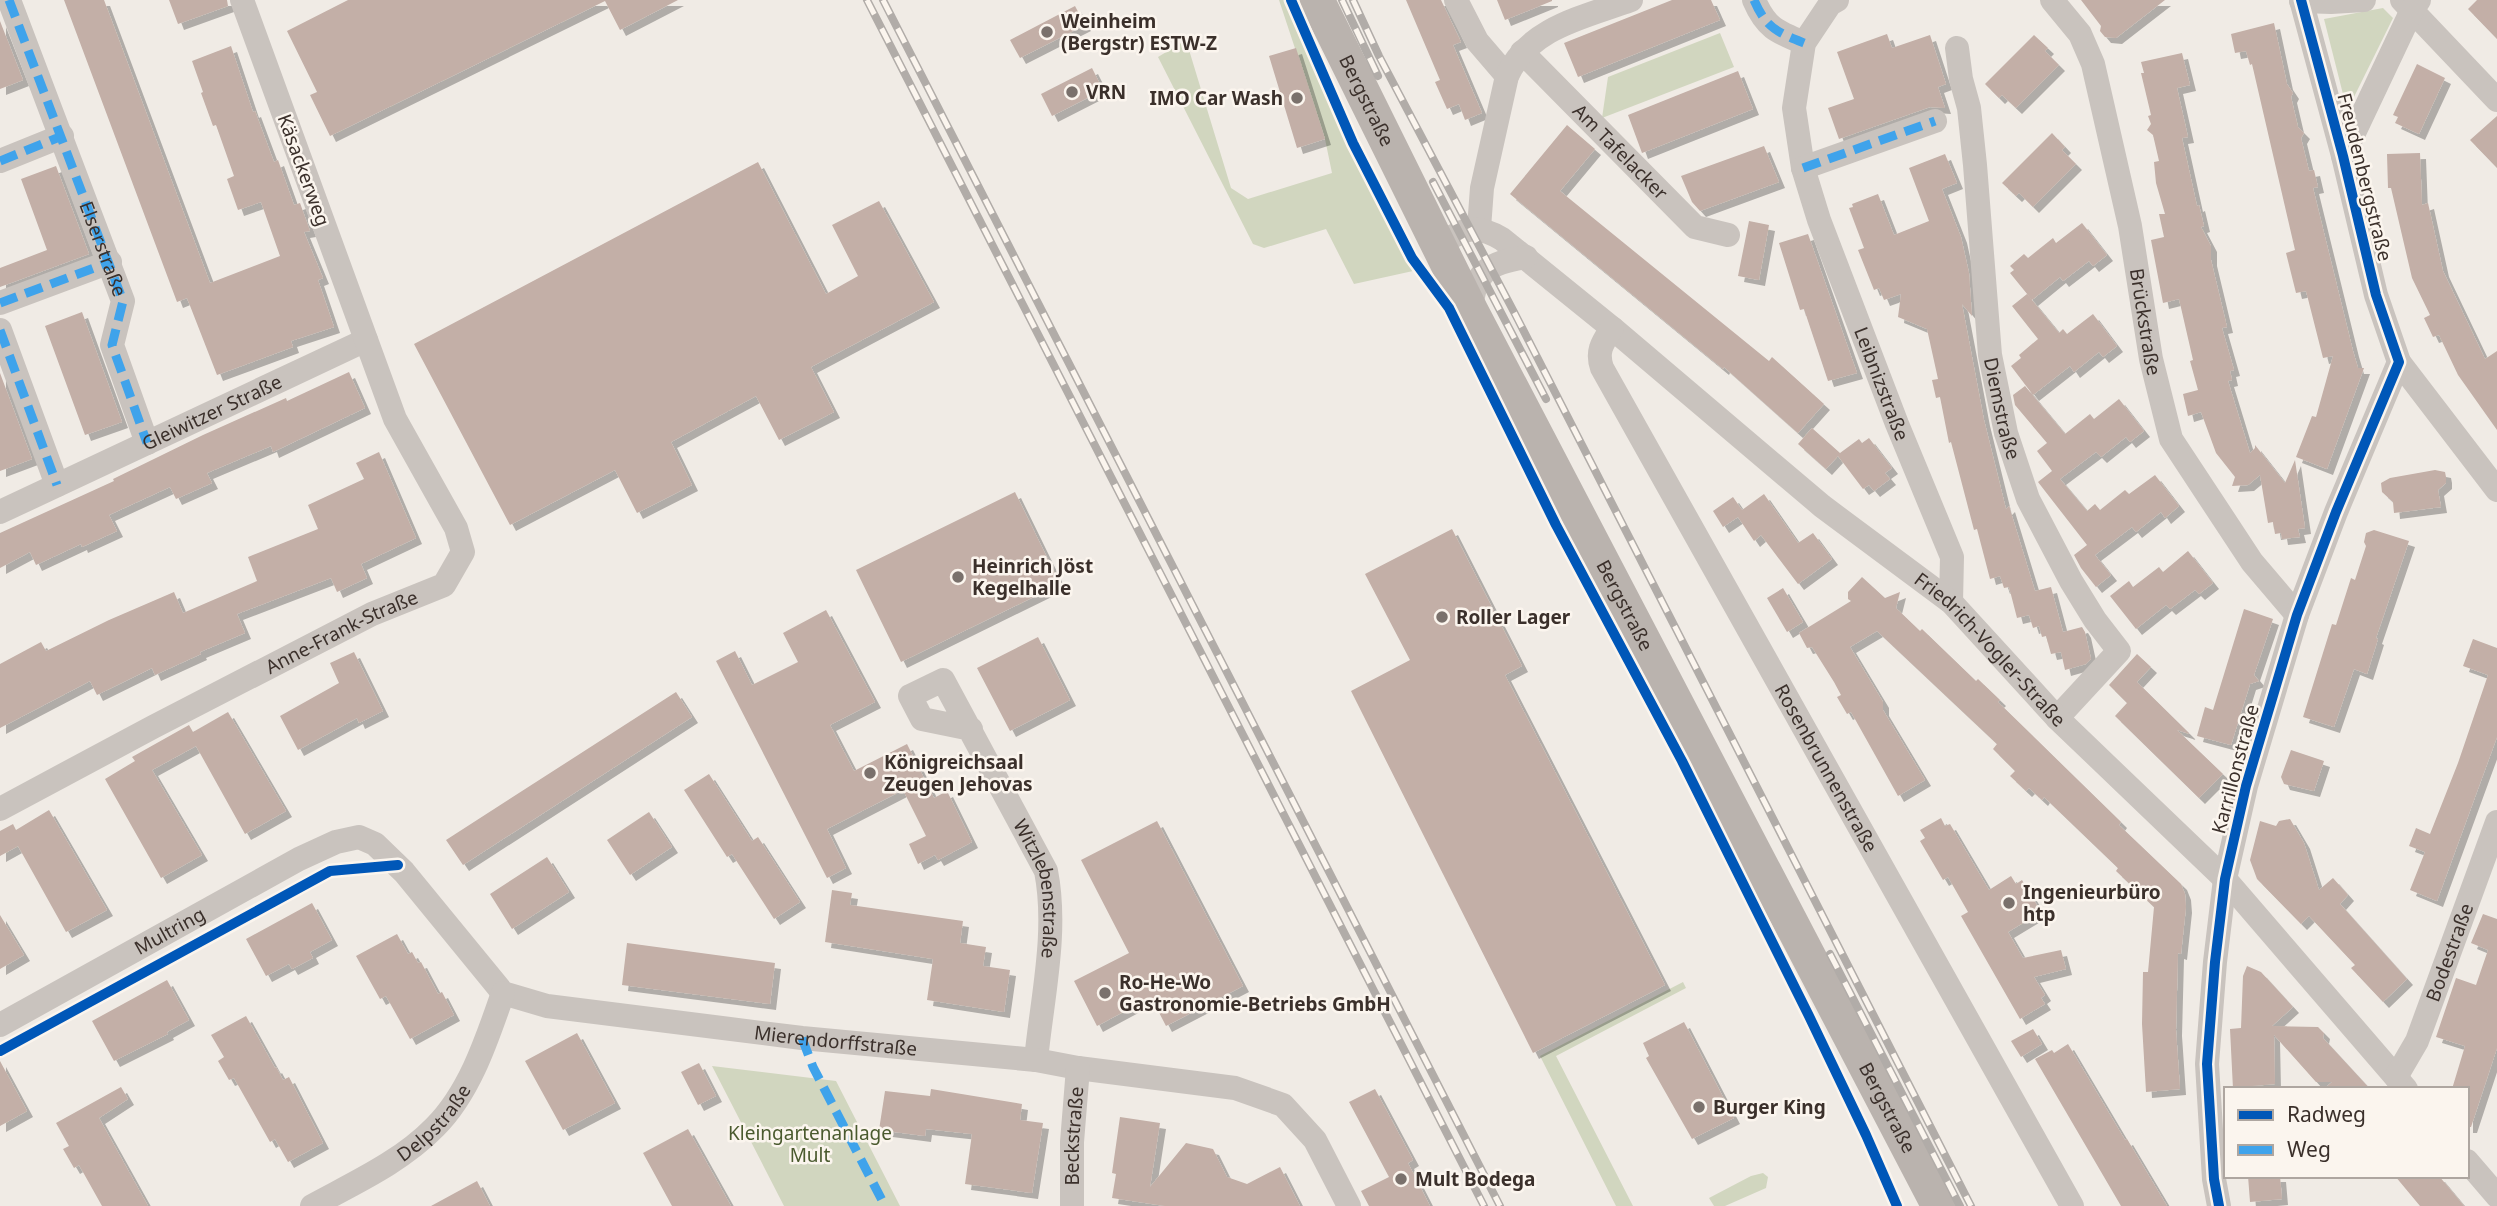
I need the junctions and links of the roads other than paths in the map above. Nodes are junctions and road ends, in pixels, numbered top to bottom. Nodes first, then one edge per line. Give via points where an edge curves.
1 (8, 0) edge
2 (242, 0) edge
3 (1317, 0) edge
4 (1456, 0) edge
5 (1631, 0) edge
6 (1754, 0) edge
7 (1837, 0) edge
8 (2052, 0) edge
9 (2364, 0) edge
10 (2301, 1) edge
11 (0, 3) edge
12 (2411, 3) edge
13 (1602, 5) edge
14 (1804, 43) junction
15 (1958, 48) dead end
16 (1522, 52) junction
17 (1507, 76) junction
18 (2497, 100) edge
19 (1936, 121) dead end
20 (62, 136) junction
21 (2343, 156) junction
22 (0, 161) edge
23 (1803, 168) junction
24 (1479, 228) junction
25 (1728, 235) dead end
26 (1437, 245) junction
27 (1526, 257) junction
28 (110, 262) junction
29 (0, 303) edge
30 (1471, 311) junction
31 (1612, 328) junction
32 (0, 330) edge
33 (366, 340) junction
34 (2399, 362) junction
35 (147, 443) junction
36 (57, 485) junction
37 (2497, 490) edge
38 (0, 512) edge
39 (1951, 602) junction
40 (2297, 615) junction
41 (2057, 718) junction
42 (971, 729) dead end
43 (0, 809) edge
44 (2497, 822) edge
45 (2225, 879) junction
46 (503, 993) junction
47 (2, 1022) edge
48 (1036, 1060) junction
49 (1078, 1068) junction
50 (2401, 1083) edge
51 (2469, 1163) edge
52 (2497, 1196) edge
53 (312, 1206) edge
54 (1072, 1206) edge
55 (1349, 1206) edge
56 (1939, 1206) edge
57 (2072, 1206) edge
58 (2219, 1206) edge

1 - 11 street, Elserstraße
1 - 20 street, Elserstraße
2 - 33 street, Käsackerweg
3 - 26 main road, Bergstraße
4 - 17 street via 1477,41
5 - 13 street
6 - 14 street via 1774,31
7 - 14 street
8 - 40 street, Brückstraße via 2080,34 2093,64 2171,439 2252,562
9 - 10 street
10 - 21 street, Freudenbergstraße
12 - 18 street
12 - 21 street
13 - 16 street via 1538,37
14 - 23 street, Leibnizstraße via 1794,108
15 - 41 street, Diemstraße via 1975,165 1990,355 2006,433 2028,499 2071,581 2119,651
16 - 17 street
16 - 25 street, Am Tafelacker via 1696,227
17 - 24 street via 1482,188
19 - 23 street
20 - 22 street
20 - 28 street, Elserstraße
21 - 34 street, Freudenbergstraße via 2376,295
23 - 39 street, Leibnizstraße via 1897,424 1952,557
24 - 26 street
24 - 27 street, Friedrich-Vogler-Straße
26 - 30 main road, Bergstraße
27 - 30 street via 1486,270 1475,287
27 - 31 street, Friedrich-Vogler-Straße
28 - 29 street
28 - 35 street, Elserstraße via 123,301 112,345
30 - 56 main road, Bergstraße
31 - 39 street, Friedrich-Vogler-Straße via 1822,506
31 - 57 street, Rosenbrunnenstraße via 1600,347 1602,368
32 - 36 street
33 - 35 street, Gleiwitzer Straße
33 - 43 street, Anne-Frank-Straße via 395,419 456,528 463,552 444,585 360,621
34 - 37 street, Freudenbergstraße
34 - 40 street, Karrillonstraße
35 - 36 street, Gleiwitzer Straße
36 - 38 street, Gleiwitzer Straße
39 - 41 street, Friedrich-Vogler-Straße
40 - 45 street, Karrillonstraße via 2246,786
41 - 45 street, Friedrich-Vogler-Straße
42 - 48 street, Witzlebenstraße via 1046,871 1050,925
44 - 50 street, Bodestraße
45 - 50 street, Friedrich-Vogler-Straße
45 - 58 street, Karrillonstraße via 2207,1064
46 - 47 street, Multring via 404,872 375,844 359,837 336,842 244,888
46 - 48 street, Mierendorffstraße via 547,1006 802,1038
46 - 53 street, Delpstraße via 464,1086 435,1127 402,1154
48 - 49 street, Mierendorffstraße
49 - 54 street, Beckstraße
49 - 55 street, Mierendorffstraße via 1235,1088 1283,1105 1315,1140
51 - 52 street

